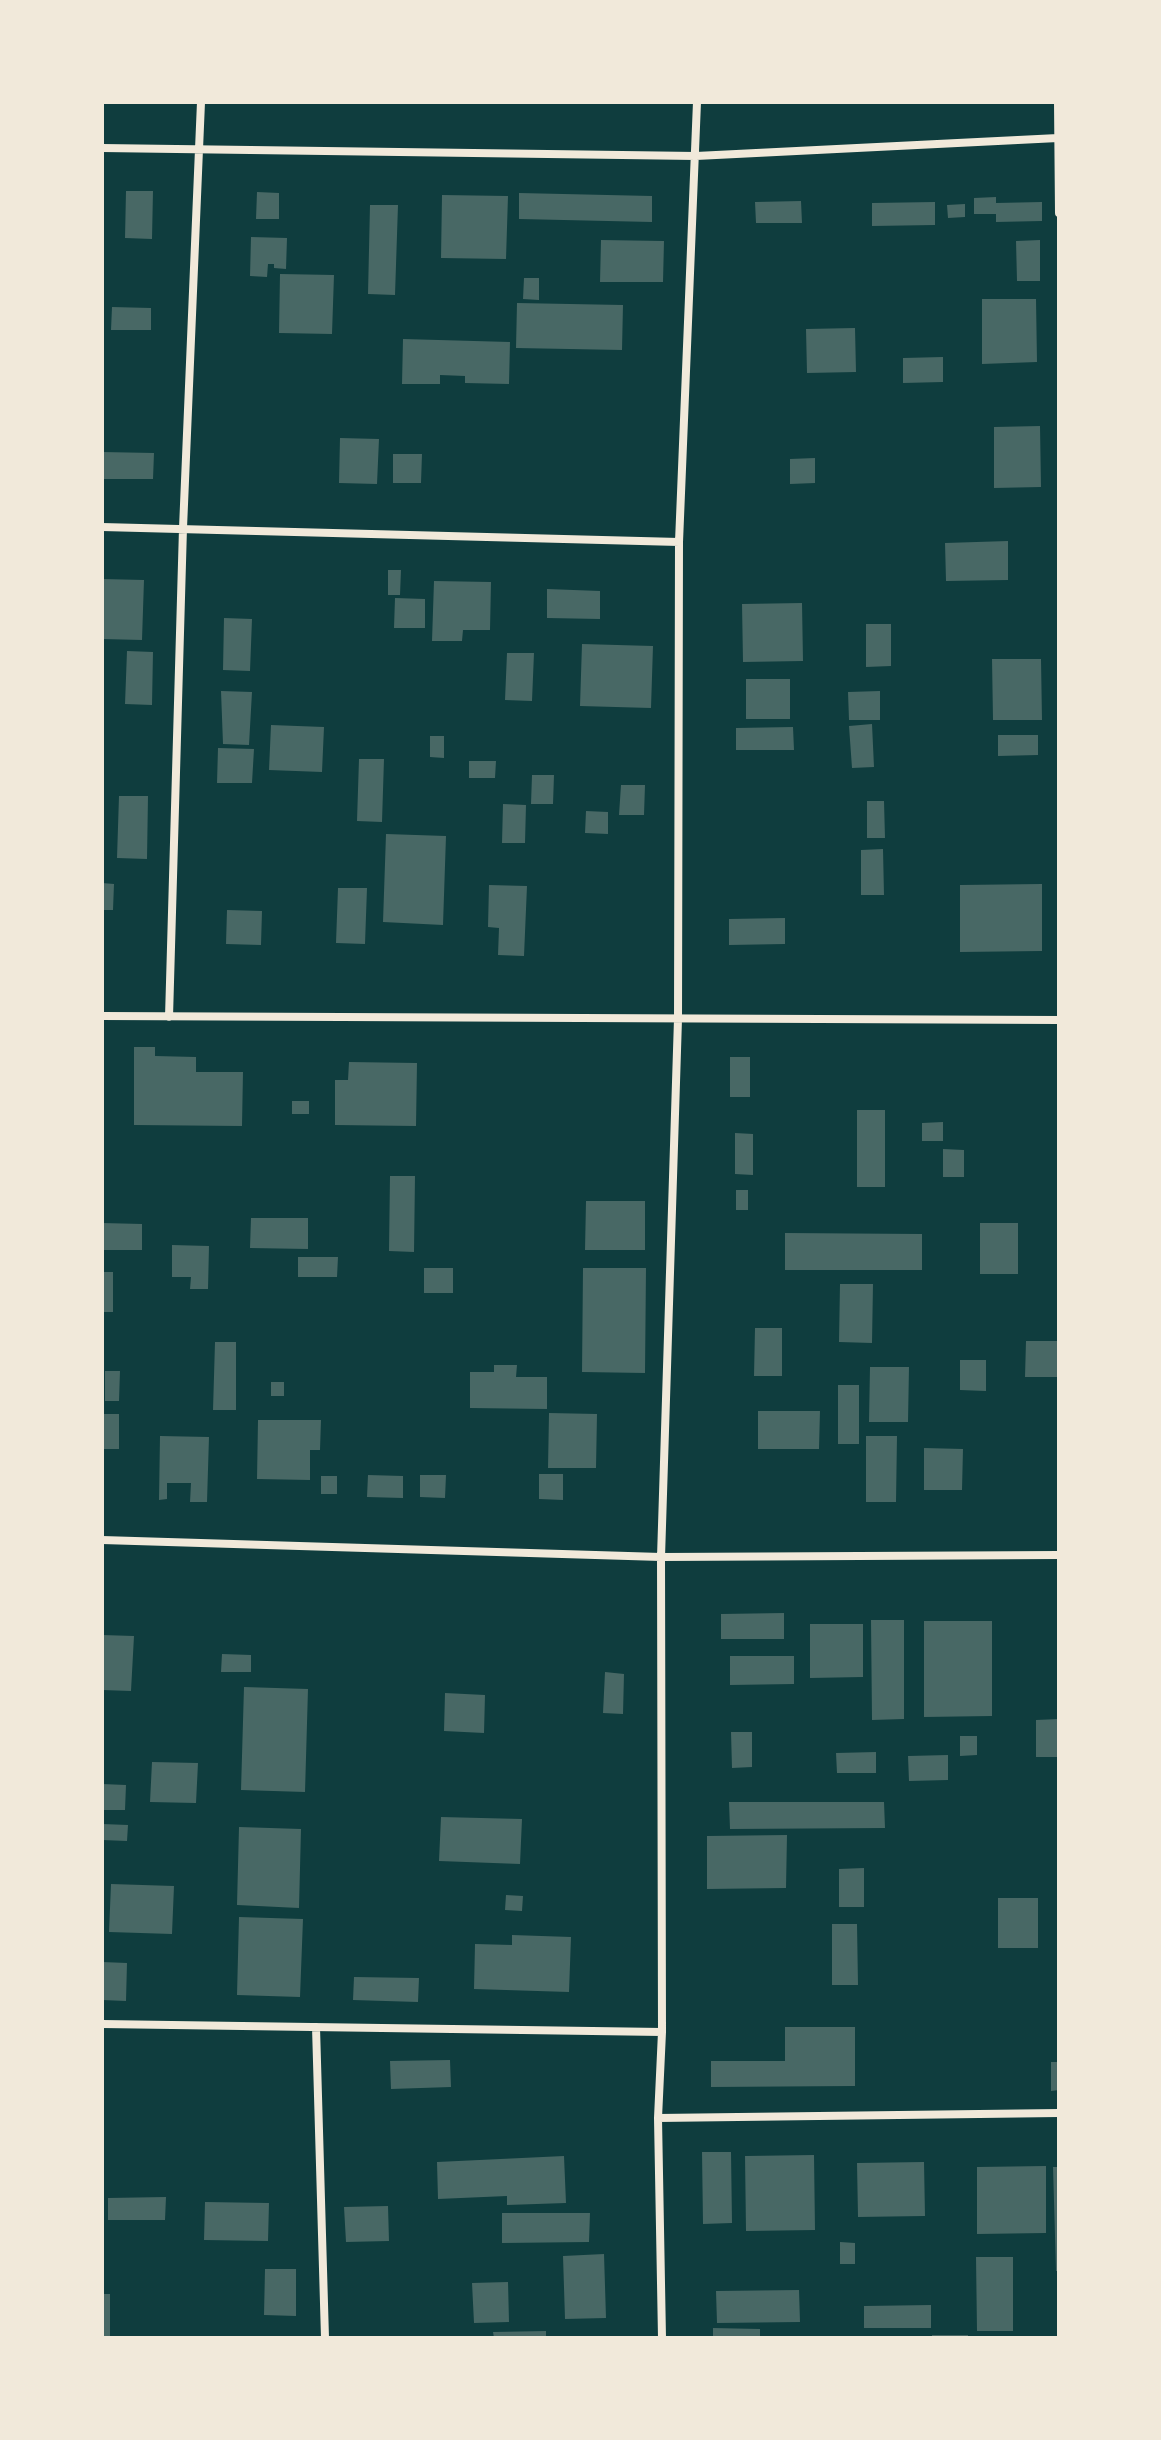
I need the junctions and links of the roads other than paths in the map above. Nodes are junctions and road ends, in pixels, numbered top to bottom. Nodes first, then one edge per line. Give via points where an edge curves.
1 (201, 102) edge
2 (697, 102) edge
3 (1058, 102) edge
4 (1058, 138) edge
5 (102, 148) edge
6 (199, 148) junction
7 (696, 156) junction
8 (1059, 213) edge
9 (102, 527) edge
10 (183, 528) junction
11 (679, 542) junction
12 (102, 1016) edge
13 (169, 1017) junction
14 (678, 1019) junction
15 (1059, 1020) edge
16 (102, 1540) edge
17 (1059, 1555) edge
18 (661, 1557) junction
19 (102, 2024) edge
20 (316, 2027) junction
21 (662, 2032) junction
22 (1059, 2113) edge
23 (658, 2118) junction
24 (325, 2338) edge
25 (662, 2338) edge

1 - 6 street
2 - 7 street
3 - 4 street
4 - 7 street
4 - 8 street
5 - 6 street
6 - 7 street
6 - 10 street
7 - 11 street
9 - 10 street
10 - 11 street
10 - 13 street
11 - 14 street
12 - 13 street
13 - 14 street
14 - 15 street
14 - 18 street
16 - 18 street
17 - 18 street
18 - 21 street
19 - 20 street
20 - 21 street
20 - 24 street
21 - 23 street
22 - 23 street
23 - 25 street

